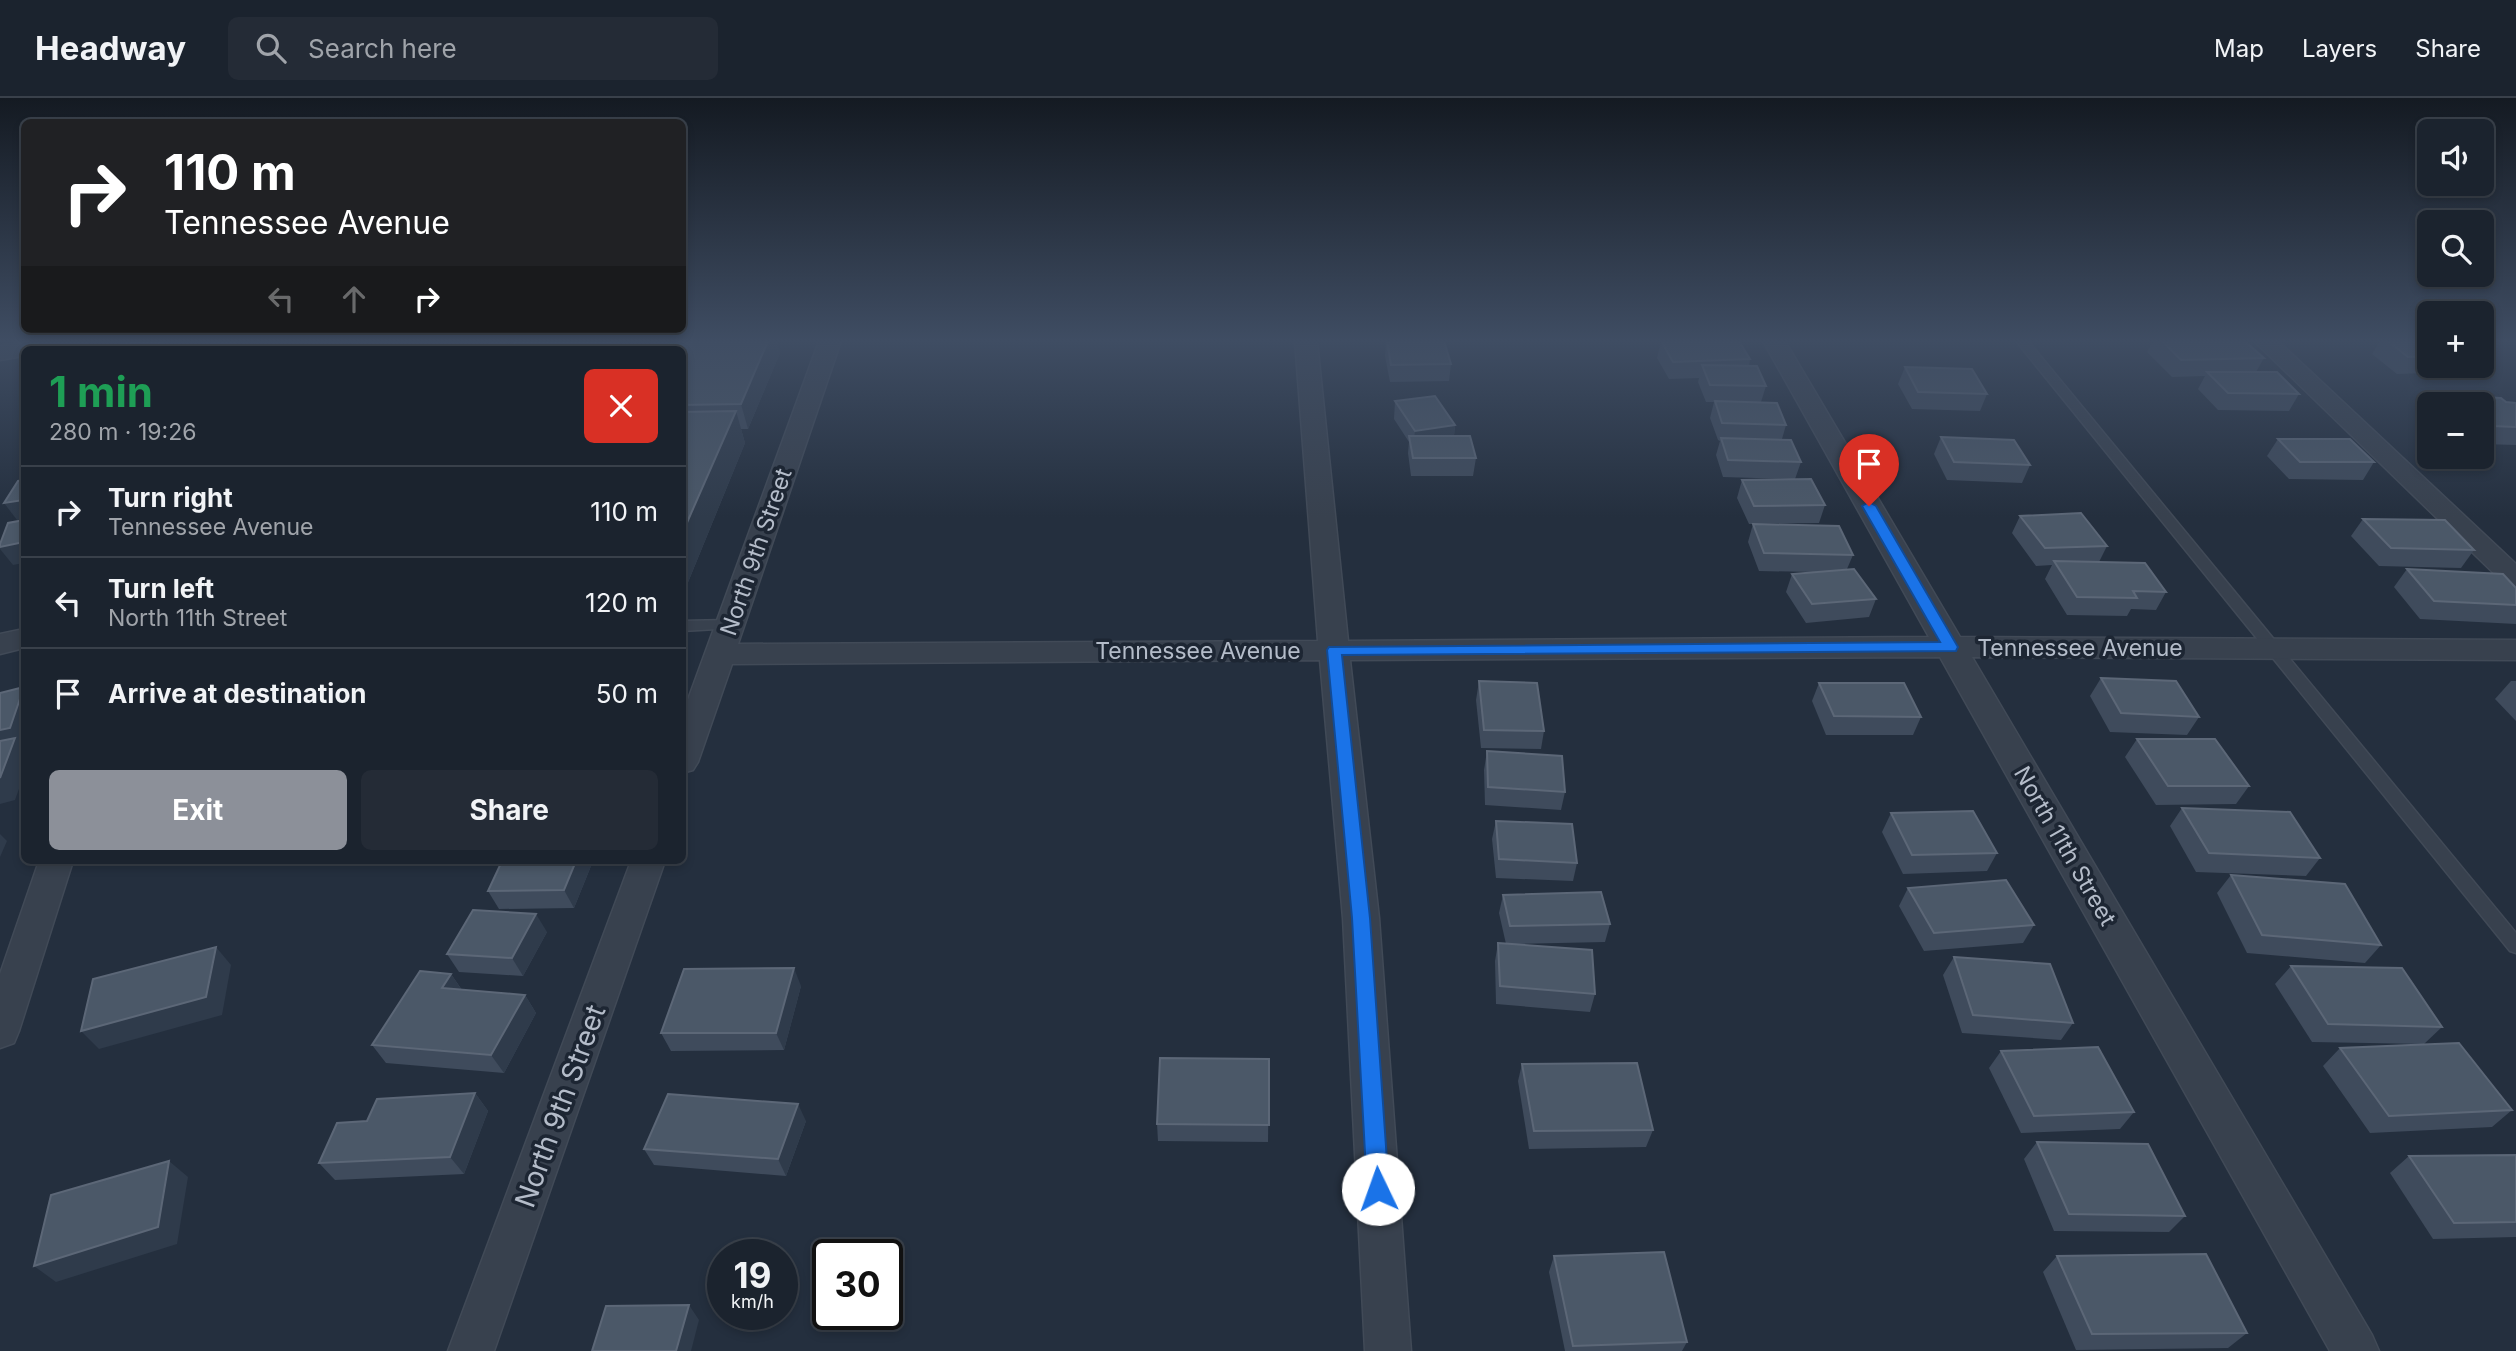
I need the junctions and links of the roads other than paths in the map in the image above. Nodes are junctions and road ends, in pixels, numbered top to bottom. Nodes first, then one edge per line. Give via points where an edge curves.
1 (809, 399) edge
2 (1311, 399) edge
3 (1808, 399) edge
4 (2070, 399) edge
5 (2327, 399) edge
6 (2516, 579) edge
7 (730, 625) junction
8 (686, 626) edge
9 (21, 640) edge
10 (0, 643) edge
11 (1950, 647) junction
12 (2276, 649) junction
13 (1334, 650) junction
14 (2516, 650) edge
15 (720, 654) junction
16 (686, 751) edge
17 (55, 864) edge
18 (647, 864) edge
19 (2516, 946) edge
20 (0, 1031) edge
21 (471, 1351) edge
22 (1388, 1351) edge
23 (2356, 1351) edge

1 - 7 street, North 9th Street
2 - 13 street
3 - 11 street, North 11th Street
4 - 12 lane
5 - 6 street
7 - 8 lane
7 - 15 street, North 9th Street
9 - 10 street
11 - 12 street, Tennessee Avenue
11 - 13 street, Tennessee Avenue
11 - 23 street, North 11th Street
12 - 14 street, Tennessee Avenue
12 - 19 lane
13 - 15 street, Tennessee Avenue
13 - 22 street via 1361,918
15 - 16 street, North 9th Street
17 - 20 street
18 - 21 street, North 9th Street

